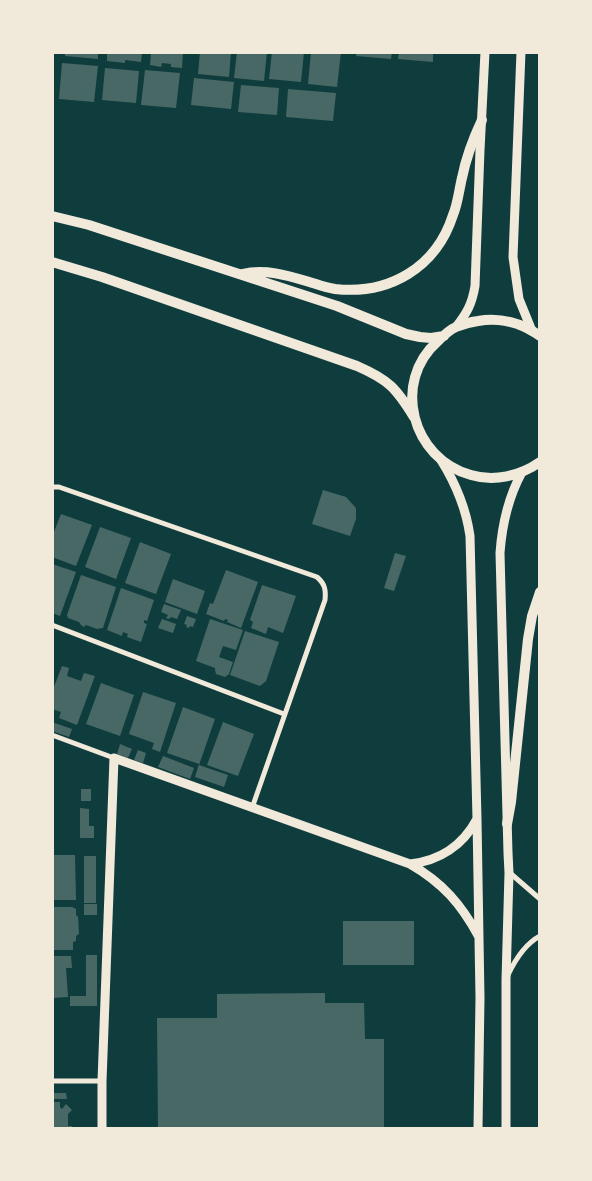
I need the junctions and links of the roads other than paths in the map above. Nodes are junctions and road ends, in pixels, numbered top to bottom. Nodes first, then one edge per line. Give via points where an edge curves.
1 (485, 52) edge
2 (521, 52) edge
3 (482, 120) junction
4 (52, 216) edge
5 (52, 262) edge
6 (240, 274) junction
7 (456, 327) junction
8 (536, 334) edge
9 (444, 336) junction
10 (414, 417) junction
11 (440, 459) junction
12 (537, 465) edge
13 (522, 472) junction
14 (52, 487) edge
15 (540, 592) edge
16 (52, 625) edge
17 (284, 714) junction
18 (52, 735) edge
19 (114, 758) junction
20 (252, 808) junction
21 (477, 818) junction
22 (507, 824) junction
23 (410, 864) junction
24 (509, 873) junction
25 (540, 899) edge
26 (540, 936) edge
27 (479, 937) junction
28 (506, 980) junction
29 (52, 1081) edge
30 (102, 1081) junction
31 (102, 1128) edge
32 (478, 1128) edge
33 (506, 1128) edge

1 - 3 street
2 - 8 street via 513,257 519,299
3 - 6 main road via 474,135 447,231 432,253 408,274 386,285 358,290 333,288 267,272
3 - 7 street via 475,286 467,312
4 - 6 main road via 90,225
5 - 10 main road via 357,366 393,387
6 - 9 main road via 338,306 406,334 431,338
7 - 8 main road via 481,320 498,320
7 - 9 main road
9 - 10 main road via 434,344 419,366 412,391
10 - 11 main road via 421,436
11 - 13 main road via 465,474 484,478
11 - 21 street via 459,493 470,536
12 - 13 main road
13 - 22 street via 514,486 500,553
14 - 17 street via 317,577 326,589 325,600
15 - 22 main road via 528,639
16 - 17 street
17 - 20 street
18 - 19 street
19 - 20 street
19 - 30 street
20 - 23 street
21 - 23 street via 467,835 452,849 432,860
21 - 27 street
22 - 24 street
23 - 27 street via 446,889
24 - 25 street
24 - 28 street
26 - 28 street via 530,942 516,959
27 - 32 street
28 - 33 street
29 - 30 street
30 - 31 street

